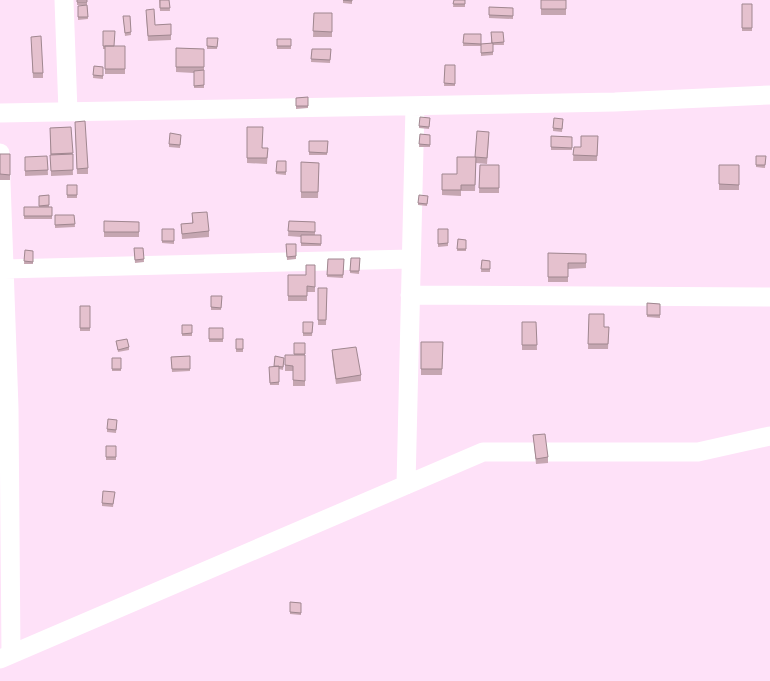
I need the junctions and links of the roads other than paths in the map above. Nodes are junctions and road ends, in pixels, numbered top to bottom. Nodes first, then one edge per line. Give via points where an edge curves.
1 (64, 0) edge
2 (770, 95) edge
3 (415, 106) junction
4 (68, 112) junction
5 (0, 113) edge
6 (0, 153) edge
7 (1, 185) edge
8 (411, 259) junction
9 (4, 269) junction
10 (410, 295) junction
11 (770, 297) edge
12 (4, 374) edge
13 (770, 436) edge
14 (406, 485) junction
15 (5, 656) edge

1 - 4 street
2 - 3 street via 615,102
3 - 4 street
3 - 8 street
4 - 5 street
6 - 7 street
7 - 9 street
8 - 9 street
8 - 10 street
9 - 12 street
10 - 11 street
10 - 14 street
12 - 15 street via 9,408
13 - 14 street via 698,452 482,452
14 - 15 street

